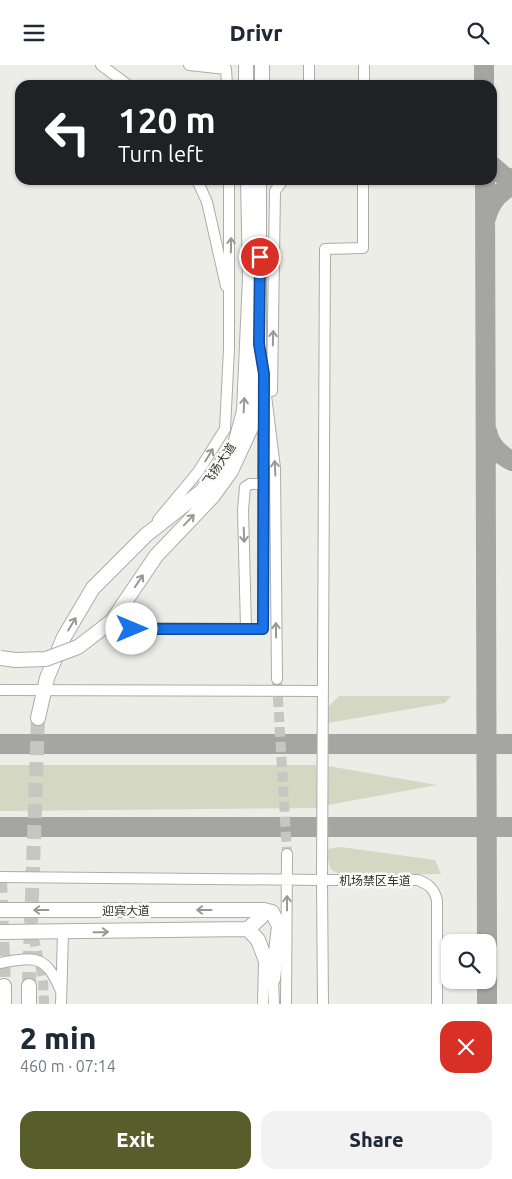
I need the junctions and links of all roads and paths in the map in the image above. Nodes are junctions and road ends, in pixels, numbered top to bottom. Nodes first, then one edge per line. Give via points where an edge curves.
1 (101, 65) edge
2 (189, 65) edge
3 (246, 65) edge
4 (262, 65) edge
5 (309, 65) edge
6 (364, 65) edge
7 (208, 66) edge
8 (121, 80) edge
9 (227, 80) edge
10 (246, 80) edge
11 (262, 80) edge
12 (309, 80) edge
13 (364, 80) edge
14 (199, 185) edge
15 (229, 185) edge
16 (248, 185) edge
17 (258, 185) edge
18 (258, 185) edge
19 (279, 185) edge
20 (363, 185) edge
21 (250, 278) junction
22 (230, 302) junction
23 (259, 344) junction
24 (264, 374) junction
25 (271, 422) junction
26 (262, 484) junction
27 (146, 535) junction
28 (112, 621) junction
29 (246, 628) junction
30 (0, 658) edge
31 (277, 679) tunnel mouth
32 (0, 690) edge
33 (323, 691) junction
34 (38, 718) tunnel mouth
35 (287, 853) tunnel mouth
36 (0, 877) edge
37 (322, 879) junction
38 (253, 909) junction
39 (0, 910) edge
40 (248, 929) junction
41 (0, 932) edge
42 (62, 933) junction
43 (264, 957) junction
44 (0, 963) edge
45 (273, 979) junction
46 (4, 986) dead end
47 (29, 986) tunnel mouth
48 (61, 991) junction
49 (4, 1004) edge
50 (29, 1004) edge
51 (61, 1004) edge
52 (263, 1004) edge
53 (274, 1004) edge
54 (286, 1004) edge
55 (323, 1004) edge
56 (437, 1004) edge

1 - 8 street
2 - 7 street
3 - 10 main road
4 - 11 main road
5 - 12 street
6 - 13 street
7 - 9 street via 226,69
14 - 22 street via 207,202
22 -> 15 street
16 - 21 main road, 飞扬大道
17 - 21 main road
18 - 23 main road
25 -> 19 street via 275,191
20 - 33 street via 363,248 325,249
27 -> 21 main road, 飞扬大道 via 202,491 235,444 244,411
27 -> 22 street via 198,473 224,429
23 - 24 street
28 -> 23 main road, bridge via 156,556 213,496 244,447 255,419
24 - 25 street
24 - 26 street
31 -> 25 street via 275,468
26 -> 29 street via 250,483 245,487
26 - 29 street via 263,629
34 -> 27 main road, 飞扬大道 via 47,678 64,637 94,588
28 - 29 street via 126,628
28 - 30 main road, bridge via 78,647 46,659 16,661
32 - 33 street
33 - 37 street
54 -> 35 street
36 - 37 street
37 - 55 street, 机场禁区车道
37 - 56 street, 机场禁区车道 via 418,880 428,884 437,900
38 -> 39 main road, 迎宾大道
38 - 40 main road via 261,917
38 - 45 main road via 272,912 279,926
42 -> 40 main road, 迎宾大道
40 - 43 main road via 258,940
41 - 42 main road, 迎宾大道
42 - 48 street
43 - 45 main road
43 - 52 street
44 - 48 street via 44,962 52,969
45 - 53 street
46 - 49 main road
47 - 50 main road
48 - 51 street

